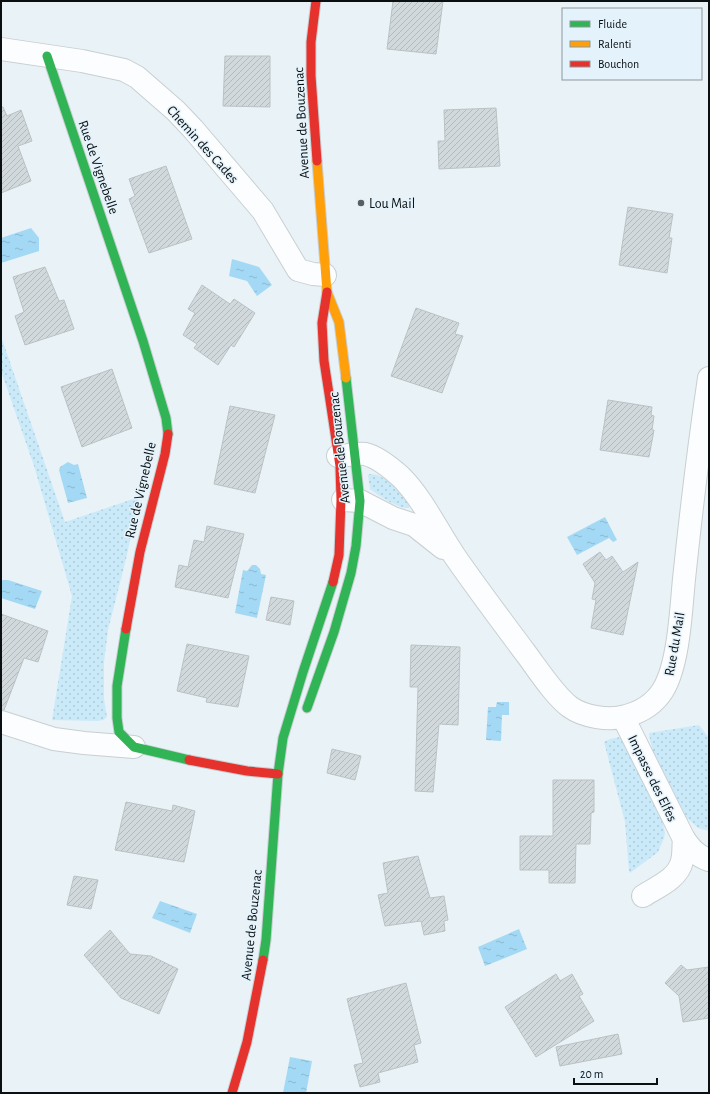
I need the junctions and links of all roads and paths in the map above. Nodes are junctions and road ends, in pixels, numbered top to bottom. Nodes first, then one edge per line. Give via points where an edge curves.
1 (316, 1) edge
2 (1, 49) edge
3 (47, 56) junction
4 (326, 283) junction
5 (709, 378) edge
6 (346, 456) junction
7 (350, 501) junction
8 (455, 557) junction
9 (623, 717) junction
10 (304, 718) dead end
11 (1, 722) edge
12 (290, 747) dead end
13 (134, 748) junction
14 (281, 758) junction
15 (278, 774) junction
16 (684, 839) junction
17 (709, 860) edge
18 (643, 896) dead end
19 (232, 1093) edge

1 - 4 street, Avenue de Bouzenac via 311,42 311,76
2 - 3 street, Chemin des Cades
3 - 4 street, Chemin des Cades via 124,70 137,77 194,129 258,206 298,270 313,274
3 - 13 street, Rue de Vignebelle via 159,392 168,433 140,552 117,686 119,732
4 - 6 street, Avenue de Bouzenac via 339,322
4 - 6 street, Avenue de Bouzenac via 322,323 324,353
5 - 9 street, Rue du Mail via 696,465 677,644 669,678 663,691 653,702 639,712
6 - 7 street, Avenue de Bouzenac
6 - 7 street, Avenue de Bouzenac via 340,466
6 - 8 street, Rue du Mail via 364,454 380,460 401,477
7 - 8 street, Rue du Mail via 414,525
7 - 10 street, Avenue de Bouzenac via 356,546 351,573 334,632
7 - 14 street, Avenue de Bouzenac via 333,584 289,717
8 - 9 street, Rue du Mail via 550,686 569,706 586,715
9 - 16 street, Impasse des Elfes
11 - 13 street via 54,739
12 - 14 street, Avenue de Bouzenac
13 - 15 street via 217,766
14 - 15 street, Avenue de Bouzenac
15 - 19 street, Avenue de Bouzenac via 266,940 248,1035
16 - 17 street, Impasse des Elfes via 694,852
16 - 18 street, Impasse des Elfes via 679,868 671,879

